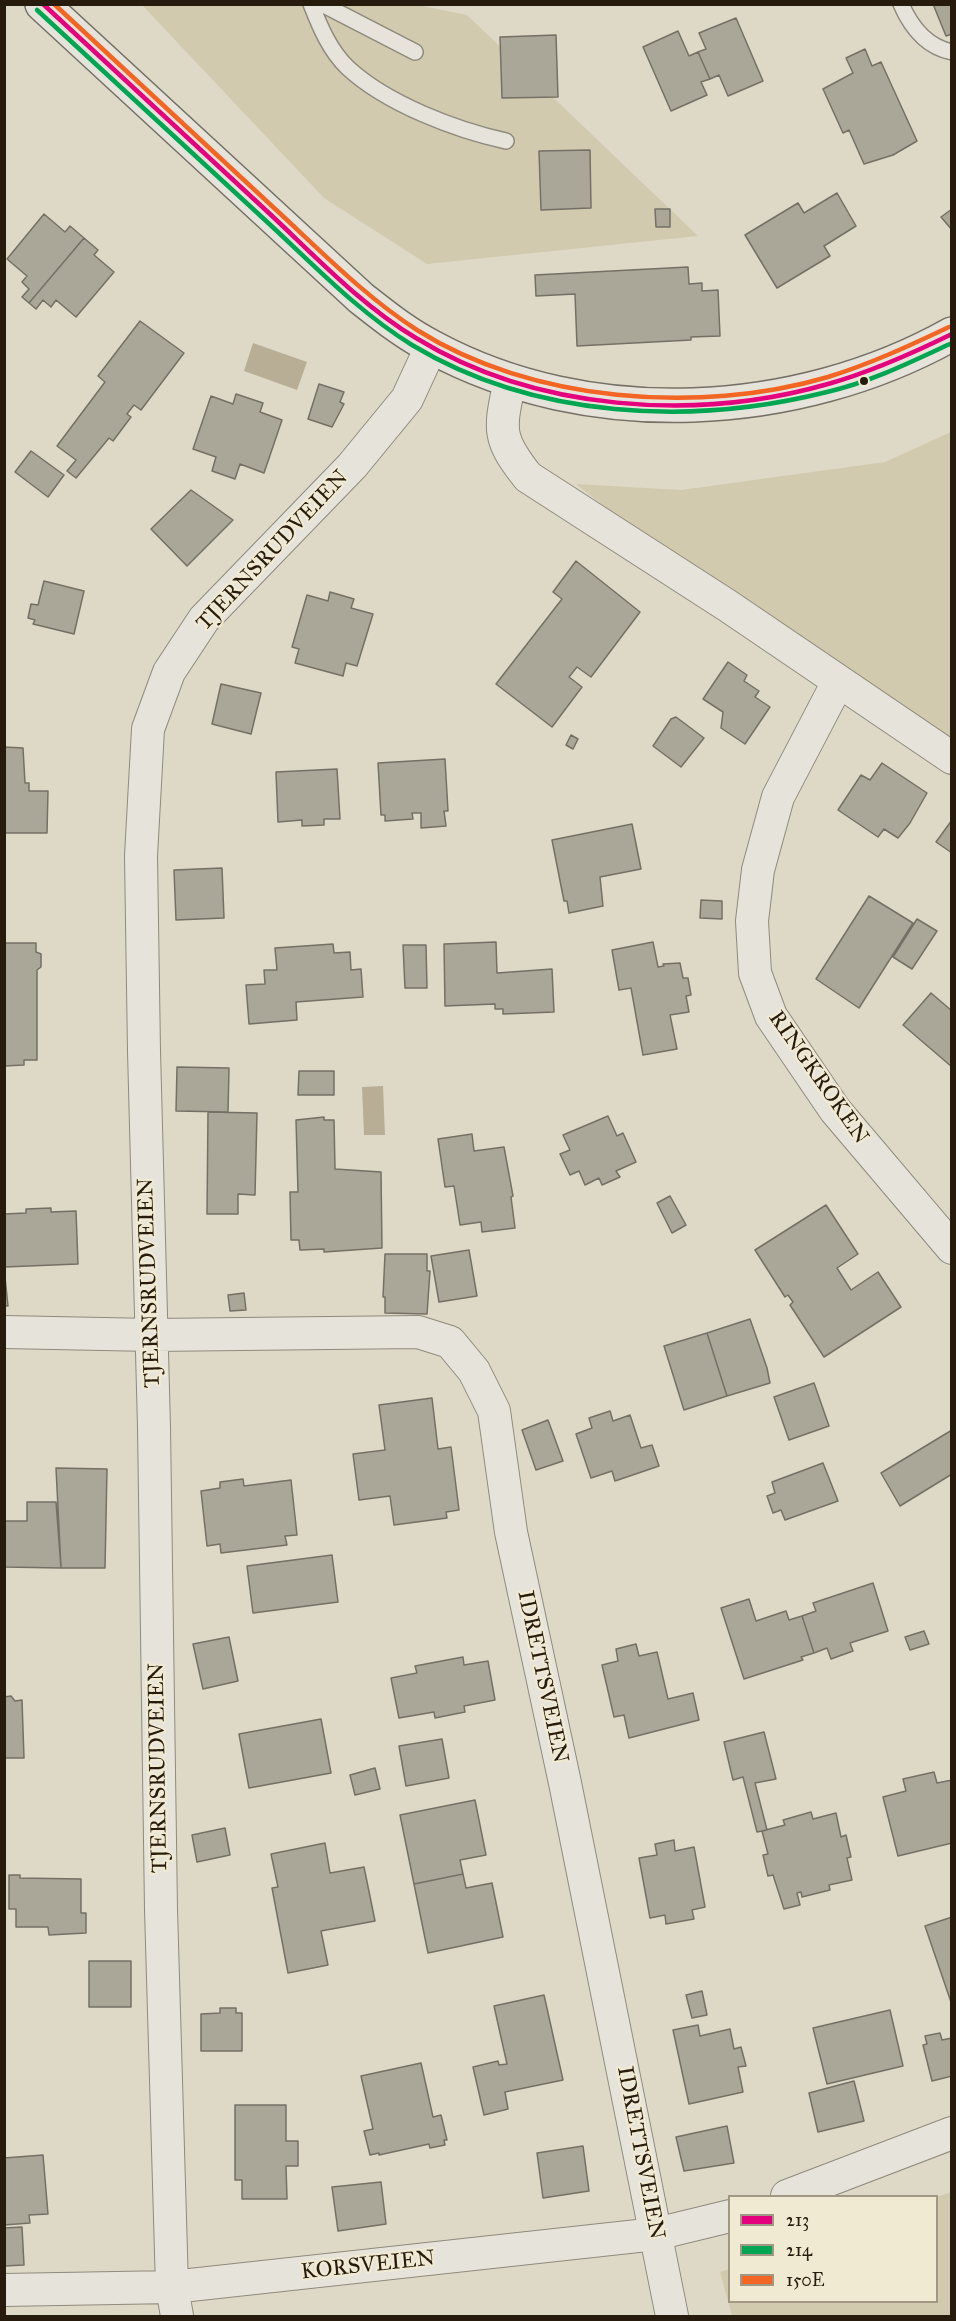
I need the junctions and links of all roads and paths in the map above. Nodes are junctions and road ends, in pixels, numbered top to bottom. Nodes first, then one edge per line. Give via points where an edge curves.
1 (42, 4) edge
2 (311, 4) edge
3 (322, 4) edge
4 (901, 4) edge
5 (415, 52) dead end
6 (951, 52) edge
7 (506, 141) dead end
8 (951, 334) edge
9 (431, 347) junction
10 (510, 380) junction
11 (838, 681) junction
12 (951, 758) edge
13 (951, 1248) edge
14 (4, 1332) edge
15 (152, 1335) junction
16 (951, 2133) edge
17 (790, 2195) edge
18 (728, 2216) edge
19 (656, 2234) junction
20 (4, 2290) edge
21 (175, 2302) edge
22 (672, 2316) edge

1 - 9 main road via 361,298
2 - 7 lane via 324,37 348,68 390,96 434,118
3 - 5 lane
4 - 6 lane via 924,40
8 - 10 main road via 869,372 816,388 708,404 603,400 559,394
9 - 10 main road
9 - 15 street, TJERNSRUDVEIEN via 407,399 352,466 204,619 169,672 148,729 141,856
10 - 11 street via 502,422 508,451 528,477
11 - 12 street
11 - 13 street, RINGKROKEN via 778,797 758,870 752,921 754,973 771,1016 835,1110
14 - 15 street, IDRETTSVEIEN
15 - 19 street, IDRETTSVEIEN via 418,1332 450,1342 474,1371 494,1411 511,1532
15 - 21 street, TJERNSRUDVEIEN via 161,1909
16 - 17 street
18 - 19 street, KORSVEIEN
19 - 21 street, KORSVEIEN
19 - 22 street, IDRETTSVEIEN
20 - 21 street, KORSVEIEN

